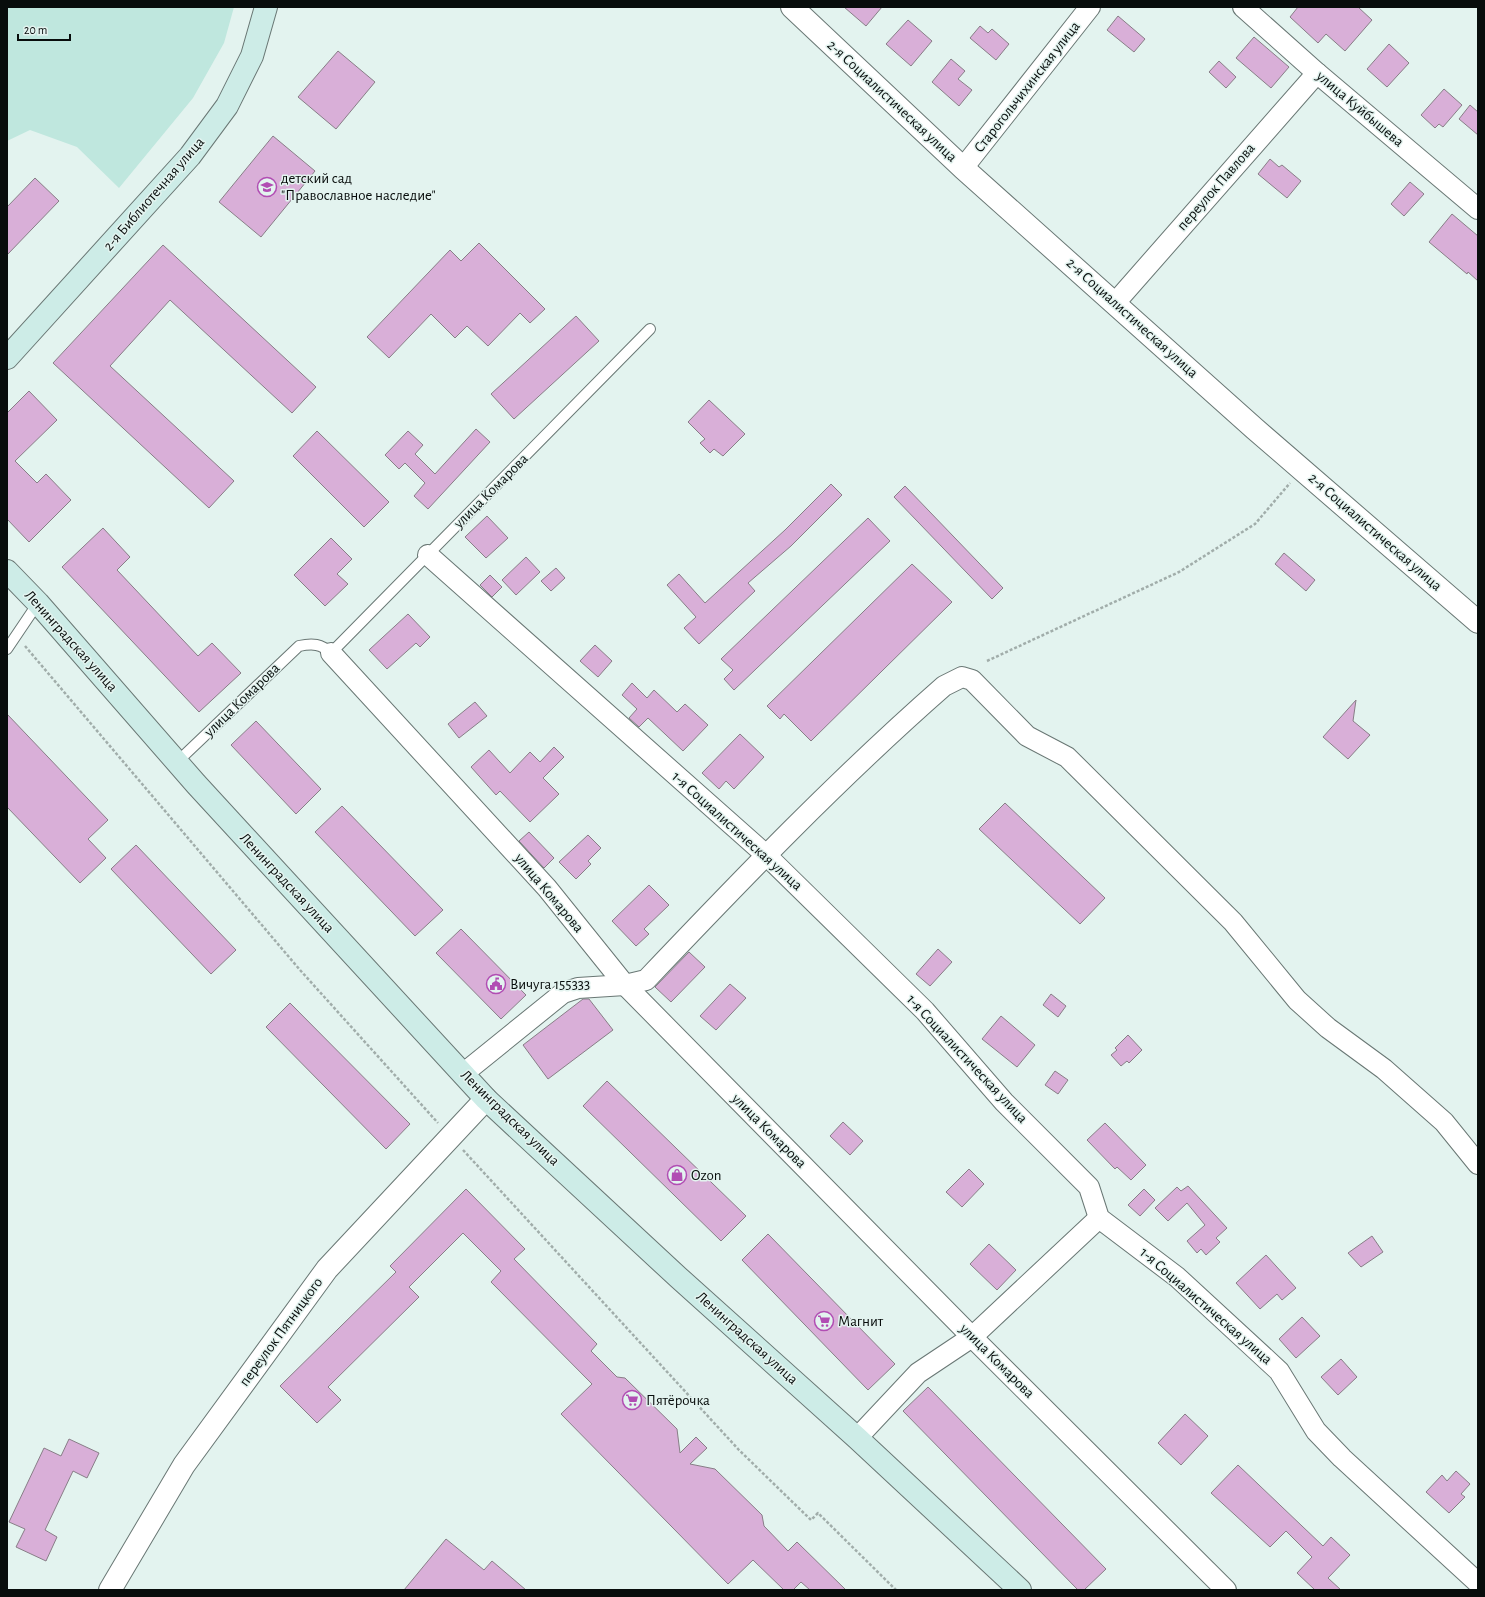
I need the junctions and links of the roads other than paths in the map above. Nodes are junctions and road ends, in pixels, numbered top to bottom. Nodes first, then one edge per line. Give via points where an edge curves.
1 (266, 7) edge
2 (792, 7) edge
3 (1090, 7) edge
4 (1243, 7) edge
5 (1317, 73) junction
6 (963, 168) junction
7 (1478, 209) edge
8 (1116, 303) junction
9 (650, 329) dead end
10 (7, 358) edge
11 (428, 555) junction
12 (7, 571) edge
13 (38, 603) junction
14 (1478, 622) edge
15 (7, 648) edge
16 (332, 653) junction
17 (177, 762) junction
18 (766, 855) junction
19 (624, 985) junction
20 (464, 1073) junction
21 (486, 1099) junction
22 (1478, 1164) edge
23 (1099, 1218) junction
24 (972, 1337) junction
25 (857, 1438) junction
26 (1478, 1583) edge
27 (110, 1590) edge
28 (1020, 1590) edge
29 (1226, 1590) edge

1 - 10 main road, 2-я Библиотечная улица via 252,56 227,106 190,156
2 - 6 street, 2-я Социалистическая улица
3 - 6 street, Старогольчихинская улица
4 - 5 street, улица Куйбышева
5 - 7 street, улица Куйбышева
5 - 8 street, переулок Павлова
6 - 8 street, 2-я Социалистическая улица
8 - 14 street, 2-я Социалистическая улица
9 - 11 lane, улица Комарова
11 - 16 lane, улица Комарова
11 - 18 street, 1-я Социалистическая улица
12 - 13 main road, Ленинградская улица
13 - 15 lane
13 - 17 main road, Ленинградская улица
16 - 17 lane, улица Комарова via 323,646 299,646
16 - 19 street, улица Комарова via 547,888
17 - 20 main road, Ленинградская улица
18 - 19 street via 646,980
18 - 22 street via 944,686 962,677 972,680 1027,736 1067,758 1233,922 1297,1000 1328,1028 1384,1069 1444,1122
18 - 23 street, 1-я Социалистическая улица via 925,1011 1004,1102 1089,1187
19 - 20 street via 578,988 563,992
19 - 24 street, улица Комарова
20 - 21 main road, Ленинградская улица
21 - 25 main road, Ленинградская улица
21 - 27 street, переулок Пятницкого via 327,1269 184,1465
23 - 24 street
23 - 26 street, 1-я Социалистическая улица via 1177,1277 1279,1370 1316,1431 1336,1453
24 - 25 street via 918,1373
24 - 29 street, улица Комарова
25 - 28 main road, Ленинградская улица

